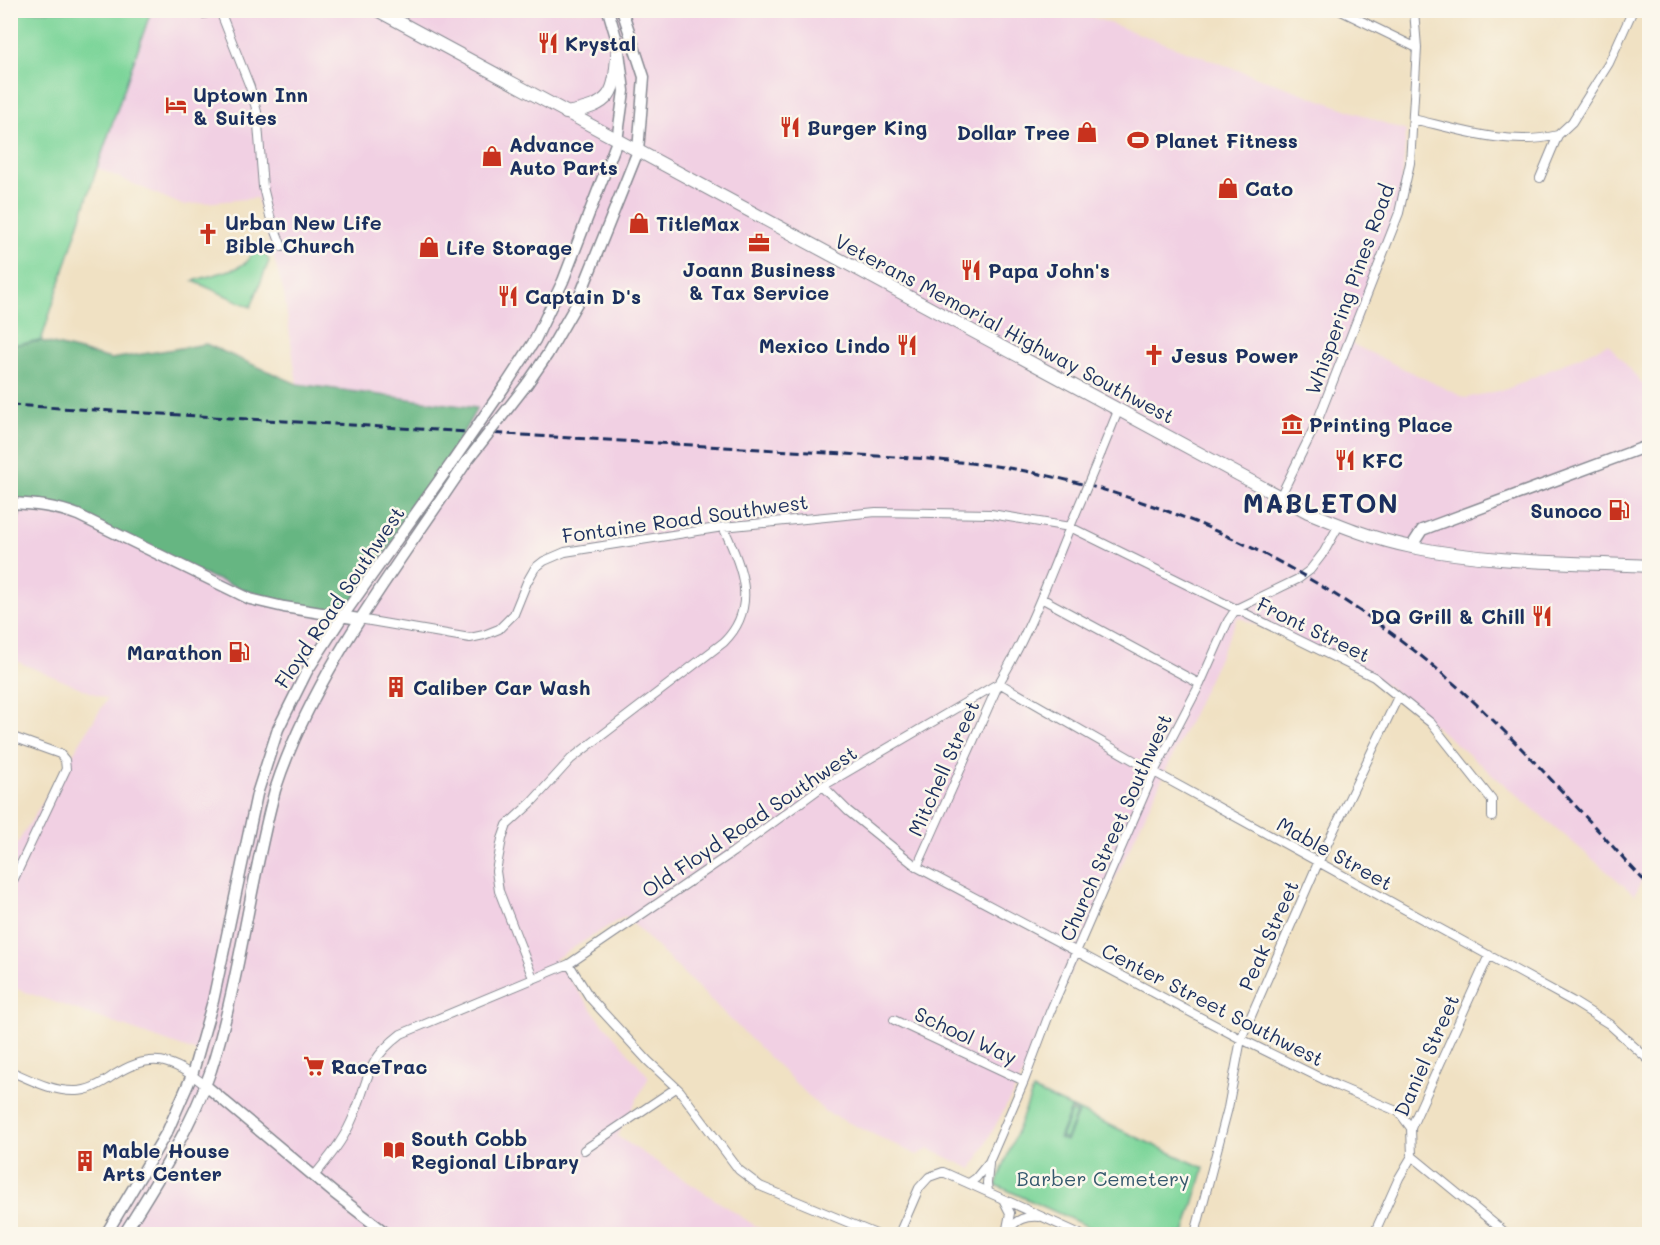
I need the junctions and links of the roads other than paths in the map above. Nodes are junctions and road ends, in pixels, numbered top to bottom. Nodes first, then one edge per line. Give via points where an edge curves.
1 (185, 10) edge
2 (377, 10) edge
3 (608, 10) edge
4 (622, 10) edge
5 (1339, 10) edge
6 (1414, 10) edge
7 (1633, 10) edge
8 (220, 11) edge
9 (618, 44) junction
10 (1417, 48) junction
11 (566, 113) junction
12 (1413, 119) junction
13 (1558, 135) junction
14 (617, 141) junction
15 (638, 151) junction
16 (1540, 178) dead end
17 (282, 247) dead end
18 (1118, 411) junction
19 (1650, 444) edge
20 (1280, 499) junction
21 (10, 503) edge
22 (1339, 525) junction
23 (723, 527) junction
24 (1070, 527) junction
25 (1411, 547) junction
26 (1650, 566) edge
27 (1041, 598) junction
28 (1236, 609) junction
29 (342, 616) junction
30 (359, 620) junction
31 (999, 683) junction
32 (1200, 684) junction
33 (1398, 696) junction
34 (10, 736) edge
35 (1154, 772) junction
36 (823, 786) junction
37 (1492, 817) dead end
38 (1318, 862) junction
39 (916, 867) junction
40 (10, 887) edge
41 (1077, 952) junction
42 (1489, 955) junction
43 (569, 964) junction
44 (533, 978) junction
45 (894, 1020) dead end
46 (1241, 1039) junction
47 (1650, 1061) edge
48 (10, 1071) edge
49 (192, 1075) junction
50 (1024, 1081) junction
51 (205, 1085) junction
52 (676, 1088) junction
53 (1411, 1128) junction
54 (584, 1150) dead end
55 (1412, 1156) junction
56 (989, 1162) junction
57 (314, 1176) junction
58 (969, 1183) junction
59 (988, 1192) junction
60 (1003, 1199) junction
61 (1042, 1217) junction
62 (1007, 1233) edge
63 (106, 1234) edge
64 (123, 1234) edge
65 (387, 1234) edge
66 (874, 1234) edge
67 (899, 1234) edge
68 (1080, 1234) edge
69 (1195, 1234) edge
70 (1374, 1234) edge
71 (1508, 1234) edge

1 - 8 street via 204,14
2 - 11 main road, Veterans Memorial Highway Southwest
3 - 9 main road, Floyd Road Southwest
4 - 15 main road, Floyd Road Southwest via 644,76
5 - 10 street
6 - 10 street, Whispering Pines Road
7 - 13 street via 1609,63 1572,122
8 - 17 street via 257,112 263,187
9 - 11 main road via 615,80 605,100
9 - 14 main road, Floyd Road Southwest via 624,91
10 - 12 street, Whispering Pines Road
11 - 14 main road, Veterans Memorial Highway Southwest
12 - 13 street via 1497,138 1542,139
12 - 20 street, Whispering Pines Road via 1410,163 1399,213 1317,422
13 - 16 street
14 - 15 main road, Veterans Memorial Highway Southwest
14 - 29 main road, Floyd Road Southwest, bridge via 563,280 535,340
15 - 18 main road, Veterans Memorial Highway Southwest
15 - 30 main road, Floyd Road Southwest, bridge via 562,331 527,384 467,461
18 - 20 main road, Veterans Memorial Highway Southwest
18 - 24 street, bridge
19 - 25 main road via 1444,521 1422,531
20 - 22 main road, Veterans Memorial Highway Southwest
21 - 29 main road, Fontaine Road Southwest via 61,508 250,599
22 - 25 main road, Veterans Memorial Highway Southwest
22 - 28 street via 1310,570
23 - 24 street, Fontaine Road Southwest via 876,512 991,514
23 - 30 street, Fontaine Road Southwest via 553,556 536,568 514,614 500,629 484,635 470,638
23 - 44 street via 738,558 744,583 745,598 738,626 724,642 571,759 507,825 496,871 499,891
24 - 27 street
24 - 28 street, Front Street
25 - 26 main road, Veterans Memorial Highway Southwest via 1493,559
27 - 31 street
27 - 32 street
28 - 32 street, Church Street Southwest
28 - 33 street, Front Street via 1374,677
29 - 30 main road, Fontaine Road Southwest
29 - 49 main road, Floyd Road Southwest via 287,707 269,755 257,794 213,1001
30 - 51 main road, Floyd Road Southwest via 313,696 280,773 224,1025
31 - 35 street, Mable Street
31 - 36 street, Old Floyd Road Southwest
31 - 39 street, Mitchell Street
32 - 35 street, Church Street Southwest
33 - 37 street, Front Street via 1431,723 1458,756 1492,800
33 - 38 street, Peak Street
34 - 40 street via 60,754 66,769
35 - 38 street, Mable Street
35 - 41 street, Church Street Southwest
36 - 39 street, Center Street Southwest
36 - 43 street, Old Floyd Road Southwest
38 - 42 street, Mable Street
38 - 46 street, Peak Street
39 - 41 street, Center Street Southwest
41 - 46 street, Center Street Southwest
41 - 50 street, Church Street Southwest
42 - 47 street, Mable Street via 1609,1024
42 - 53 street, Daniel Street
43 - 44 street, Old Floyd Road Southwest
43 - 52 street via 597,1007
44 - 57 street, Old Floyd Road Southwest via 402,1034 386,1046 370,1067 345,1134
45 - 50 street, School Way
46 - 53 street, Center Street Southwest via 1399,1112
46 - 69 street, Peak Street
48 - 49 street via 45,1086 78,1091 143,1062 170,1063
49 - 51 street
49 - 63 main road, Floyd Road Southwest via 168,1130
50 - 56 street, Church Street Southwest
51 - 57 main road
51 - 64 main road, Floyd Road Southwest via 171,1157
52 - 54 street
52 - 66 street via 739,1170 760,1186
53 - 55 street, Daniel Street
55 - 70 street
55 - 71 street
56 - 58 street, Church Street Southwest
56 - 59 street
57 - 65 main road
58 - 59 street
58 - 67 street via 943,1172 929,1177 919,1188
59 - 60 street
60 - 61 street
60 - 62 street via 1010,1213
61 - 62 street via 1016,1221
61 - 68 street

